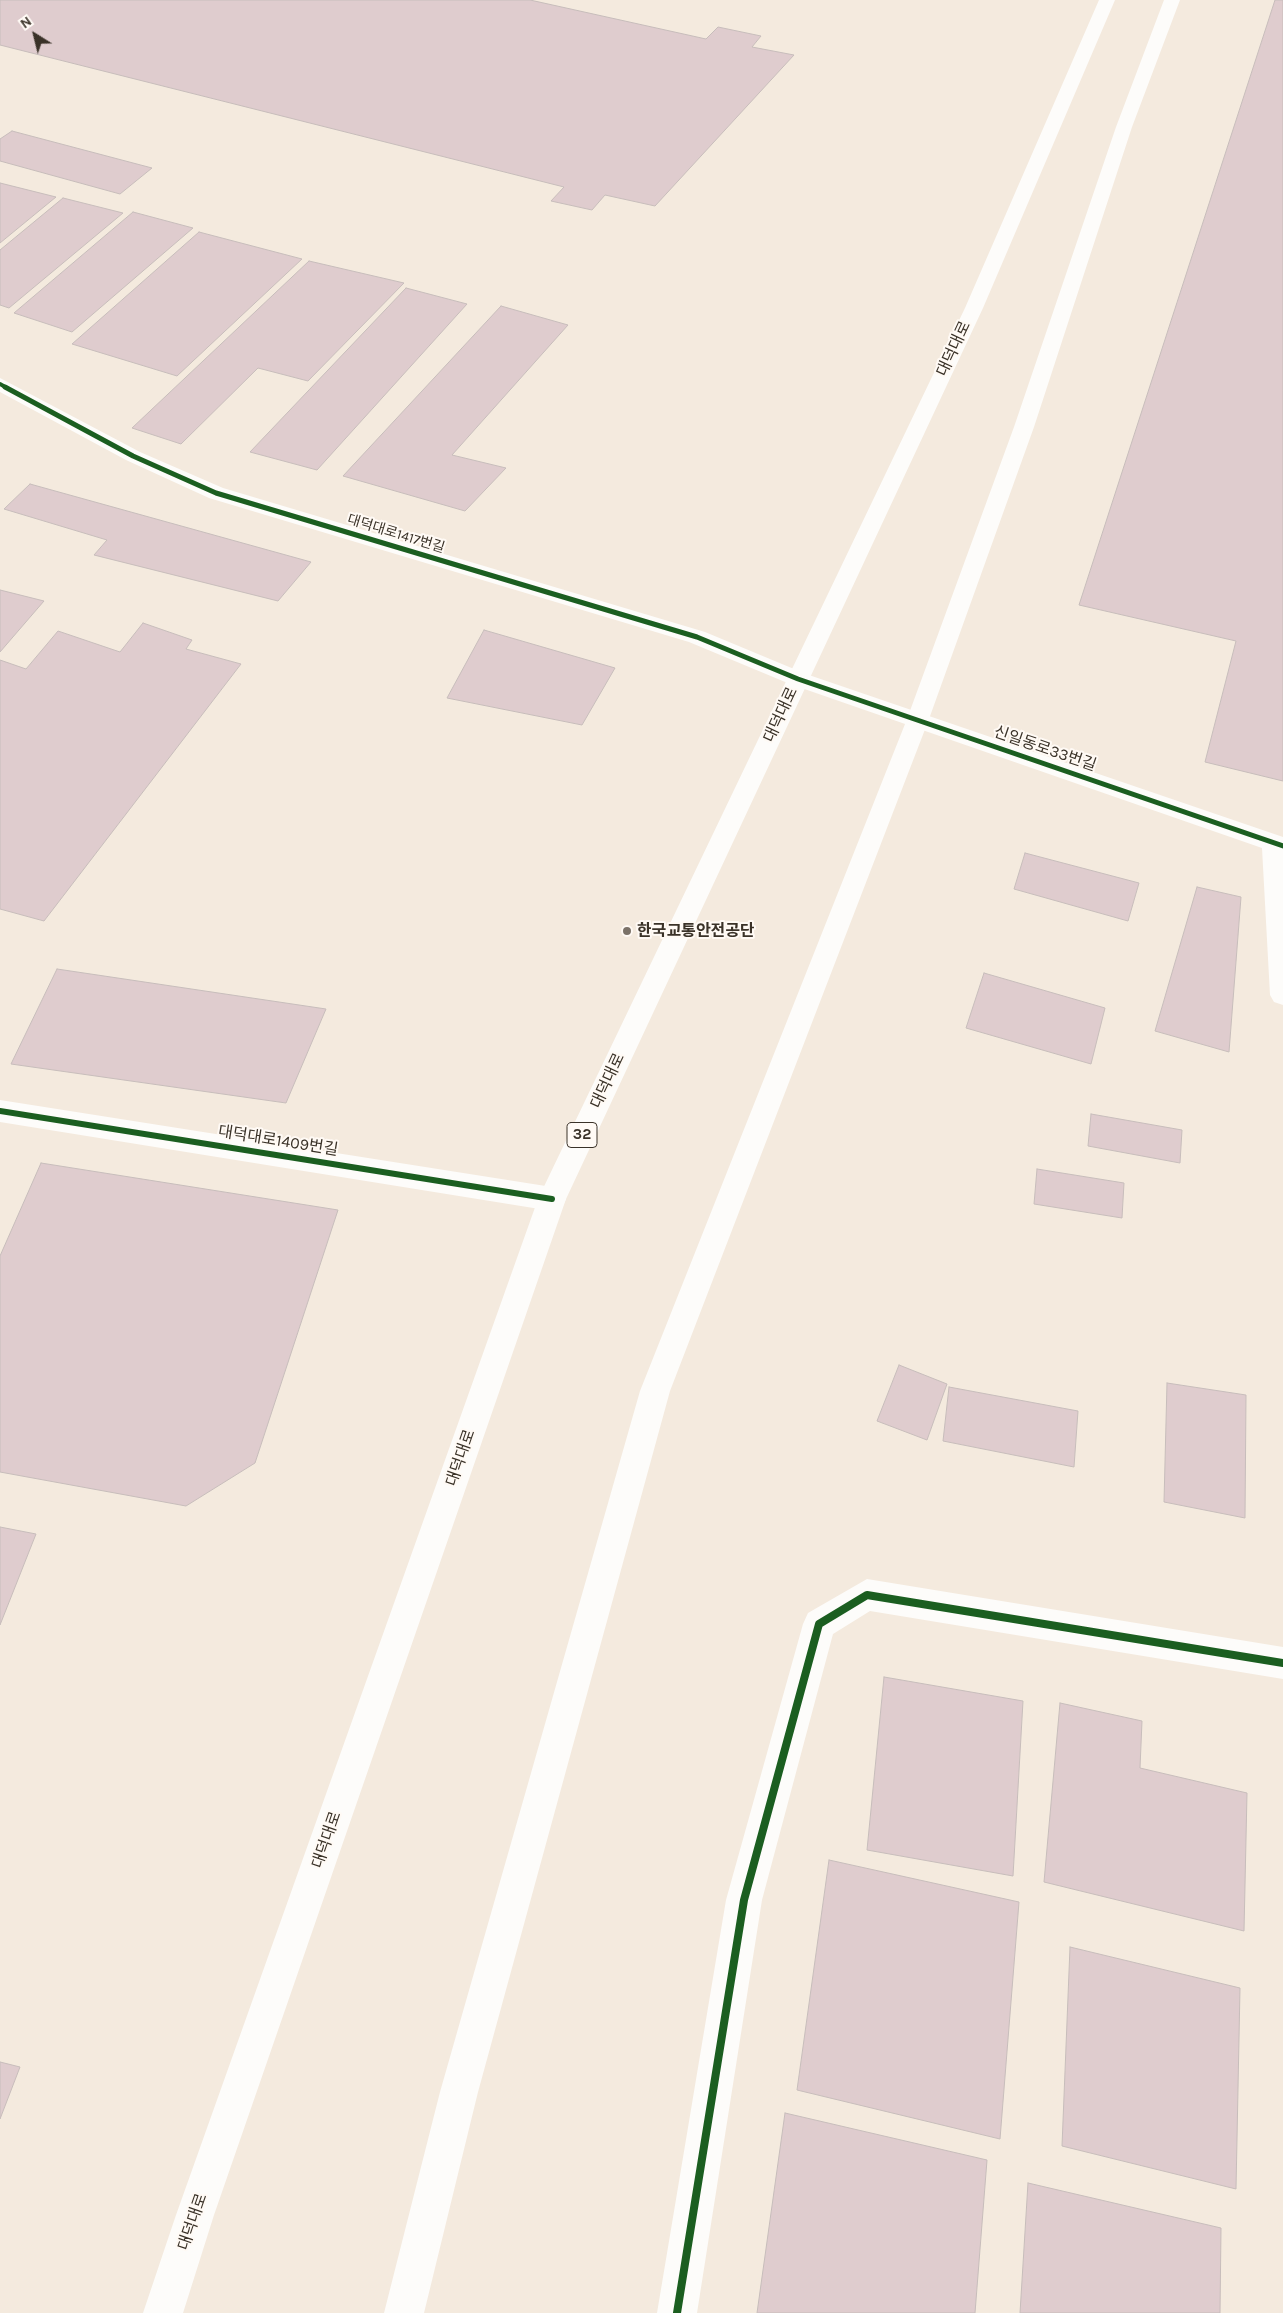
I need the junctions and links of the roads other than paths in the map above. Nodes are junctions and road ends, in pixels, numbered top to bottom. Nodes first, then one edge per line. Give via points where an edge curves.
1 (1107, 0) edge
2 (1172, 0) edge
3 (0, 384) edge
4 (798, 679) junction
5 (918, 719) junction
6 (1278, 845) edge
7 (1283, 995) edge
8 (0, 1111) edge
9 (552, 1198) junction
10 (1283, 1663) edge
11 (163, 2313) edge
12 (404, 2313) edge
13 (677, 2313) edge

1 - 4 main road, 대덕대로 / 32 via 974,308
2 - 5 main road via 1124,127 1024,427
3 - 4 main road, 대덕대로1417번길 via 133,456 216,494 697,637
4 - 5 main road, 신일동로33번길
4 - 9 main road, 대덕대로 / 32
5 - 6 main road, 신일동로33번길
5 - 12 main road via 654,1391 459,2092
6 - 7 main road
8 - 9 main road, 대덕대로1409번길
9 - 11 main road, 대덕대로 / 32
10 - 13 main road via 867,1595 819,1624 744,1900

